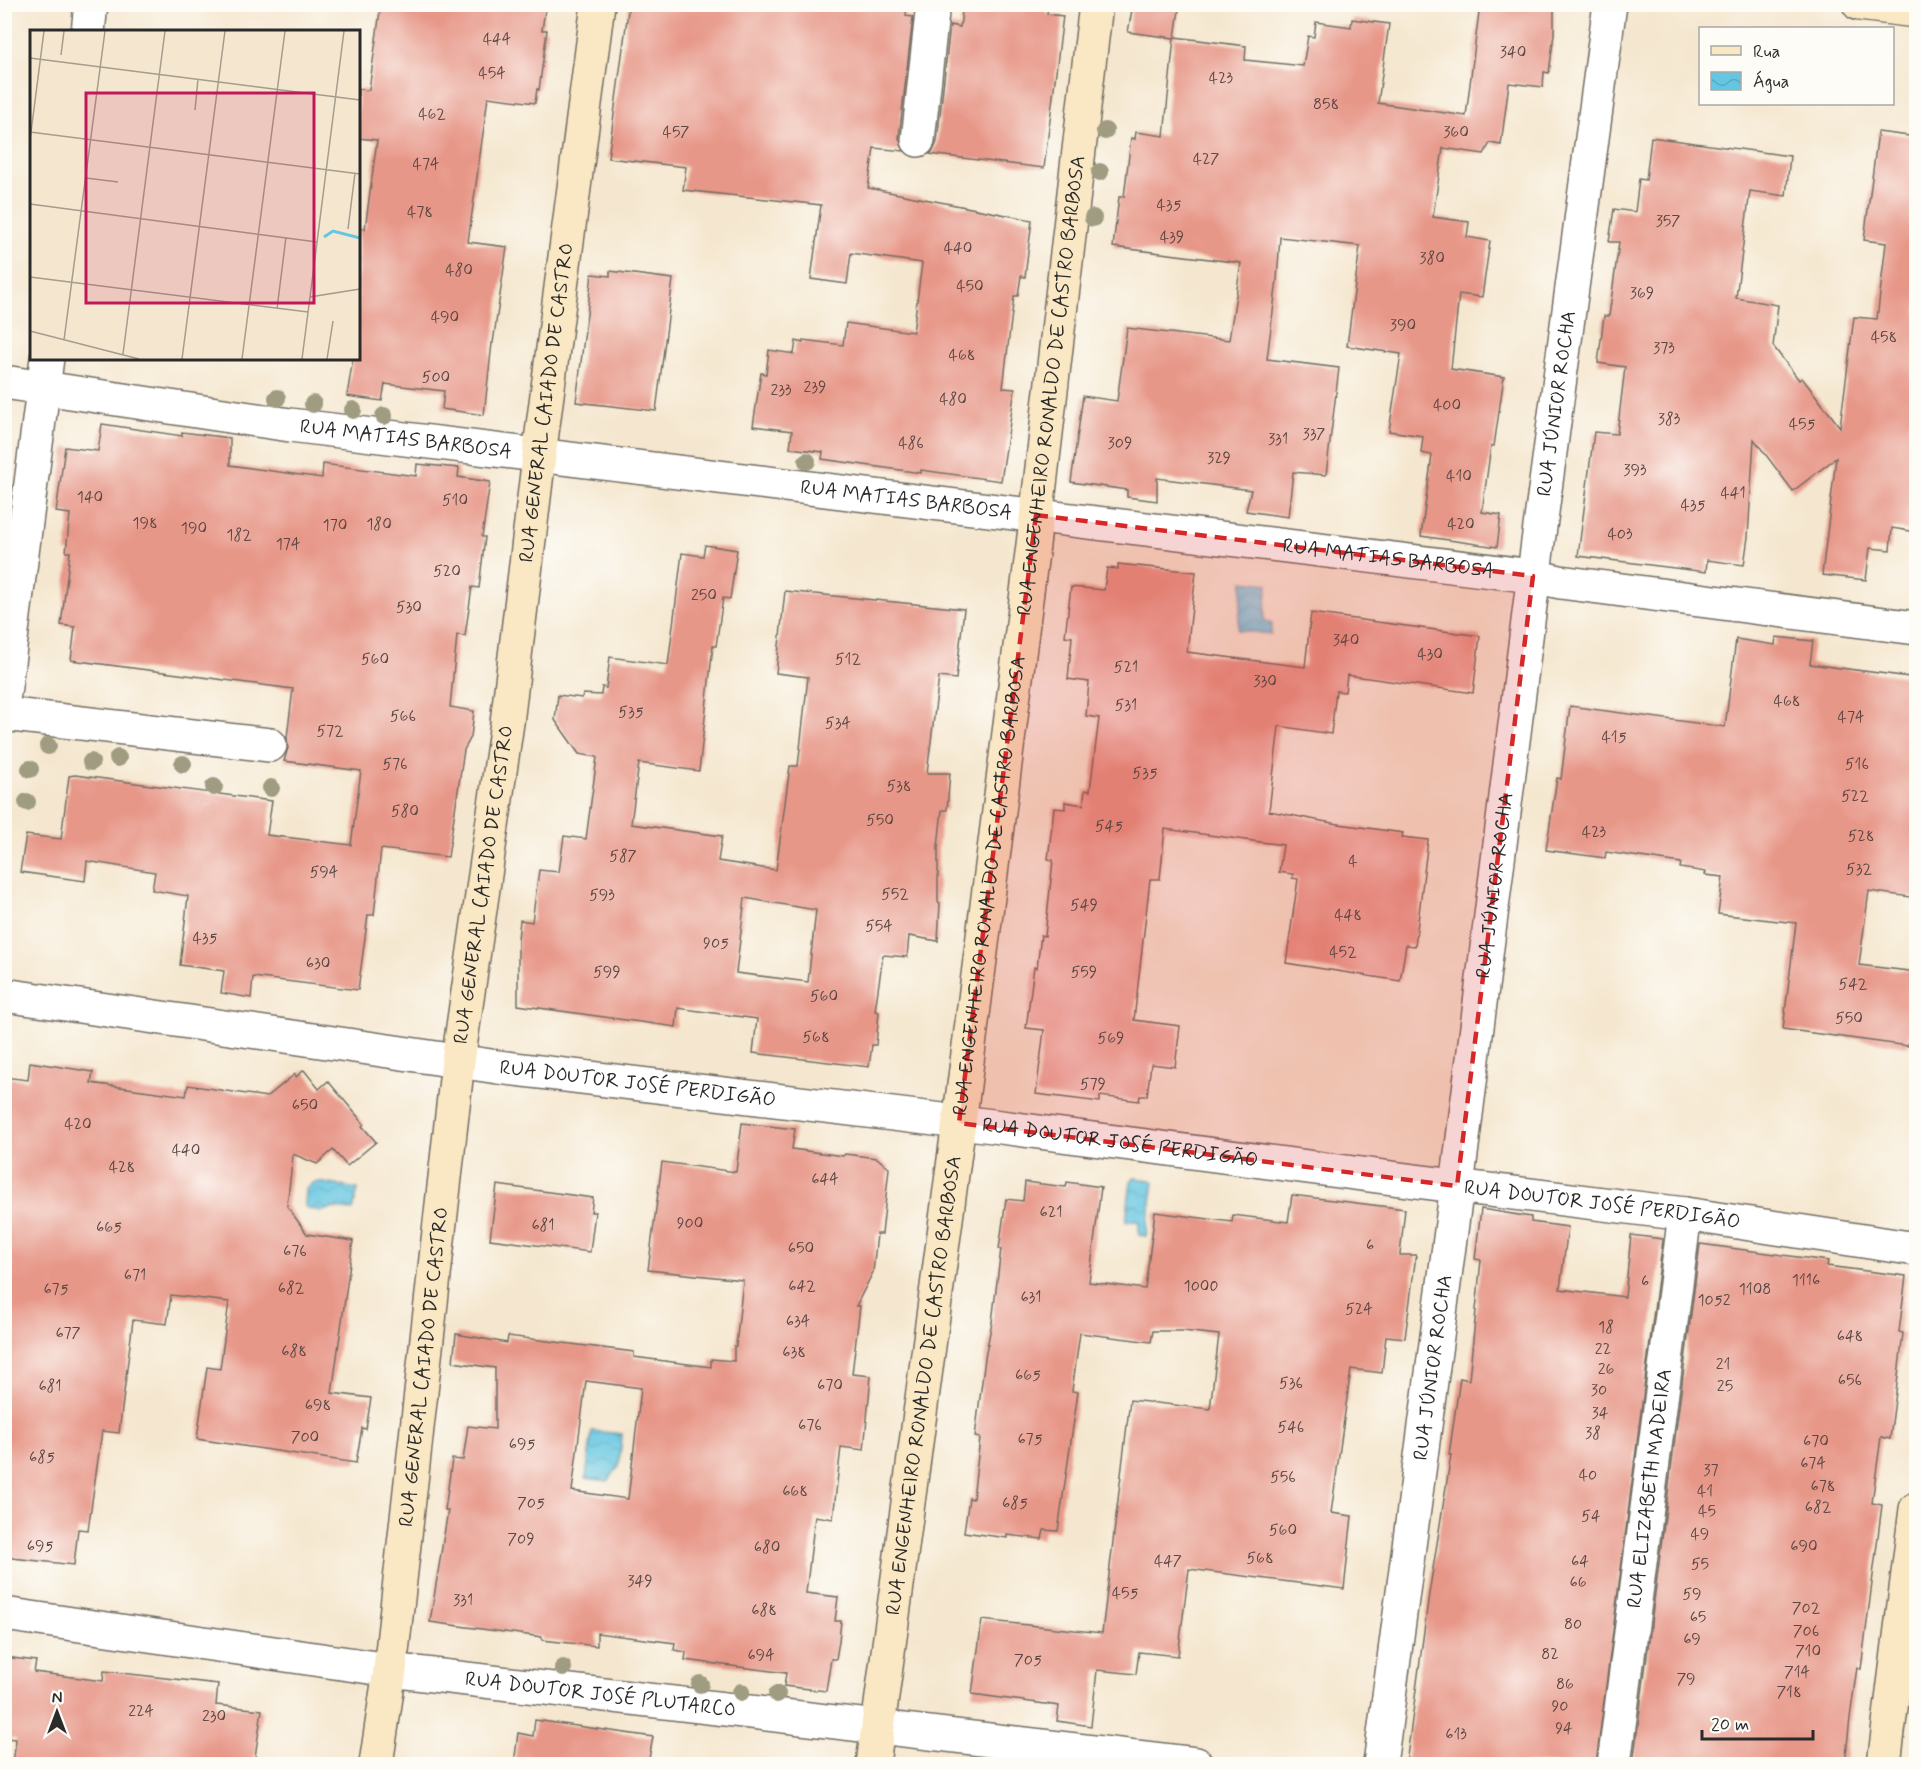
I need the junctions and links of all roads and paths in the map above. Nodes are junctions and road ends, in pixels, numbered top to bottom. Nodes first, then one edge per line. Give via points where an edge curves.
1 (91, 4) edge
2 (598, 4) edge
3 (933, 4) edge
4 (1096, 4) edge
5 (1610, 4) edge
6 (1859, 4) edge
7 (1917, 10) edge
8 (88, 30) edge
9 (918, 140) dead end
10 (45, 373) edge
11 (4, 382) edge
12 (539, 456) junction
13 (1036, 515) junction
14 (1533, 576) junction
15 (1917, 628) edge
16 (4, 694) edge
17 (4, 714) edge
18 (270, 745) dead end
19 (4, 995) edge
20 (458, 1060) junction
21 (959, 1123) junction
22 (1457, 1186) junction
23 (1685, 1214) junction
24 (1917, 1249) edge
25 (1917, 1509) edge
26 (4, 1614) edge
27 (390, 1670) junction
28 (1903, 1717) edge
29 (878, 1728) junction
30 (376, 1764) edge
31 (873, 1764) edge
32 (1196, 1764) edge
33 (1380, 1764) edge
34 (1614, 1764) edge
35 (1884, 1764) edge

1 - 8 street
2 - 12 street, RUA GENERAL CAIADO DE CASTRO
3 - 9 street
4 - 13 street, RUA ENGENHEIRO RONALDO DE CASTRO BARBOSA
5 - 14 street, RUA JÚNIOR ROCHA
6 - 7 street
10 - 11 street, RUA MATIAS BARBOSA
10 - 12 street, RUA MATIAS BARBOSA via 290,425
10 - 16 street
12 - 13 street, RUA MATIAS BARBOSA
12 - 20 street, RUA GENERAL CAIADO DE CASTRO via 507,723
13 - 14 street, RUA MATIAS BARBOSA
13 - 21 street, RUA ENGENHEIRO RONALDO DE CASTRO BARBOSA
14 - 15 street, RUA MATIAS BARBOSA
14 - 22 street, RUA JÚNIOR ROCHA
17 - 18 street
19 - 20 street, RUA DOUTOR JOSÉ PERDIGÃO
20 - 21 street, RUA DOUTOR JOSÉ PERDIGÃO
20 - 27 street, RUA GENERAL CAIADO DE CASTRO
21 - 22 street, RUA DOUTOR JOSÉ PERDIGÃO
21 - 29 street, RUA ENGENHEIRO RONALDO DE CASTRO BARBOSA
22 - 23 street, RUA DOUTOR JOSÉ PERDIGÃO
22 - 33 street, RUA JÚNIOR ROCHA
23 - 24 street, RUA DOUTOR JOSÉ PERDIGÃO
23 - 34 street, RUA ELIZABETH MADEIRA
25 - 28 street
26 - 27 street, RUA DOUTOR JOSÉ PLUTARCO
27 - 29 street, RUA DOUTOR JOSÉ PLUTARCO
27 - 30 street, RUA GENERAL CAIADO DE CASTRO
28 - 35 street
29 - 31 street, RUA ENGENHEIRO RONALDO DE CASTRO BARBOSA
29 - 32 street, RUA DOUTOR JOSÉ PLUTARCO

